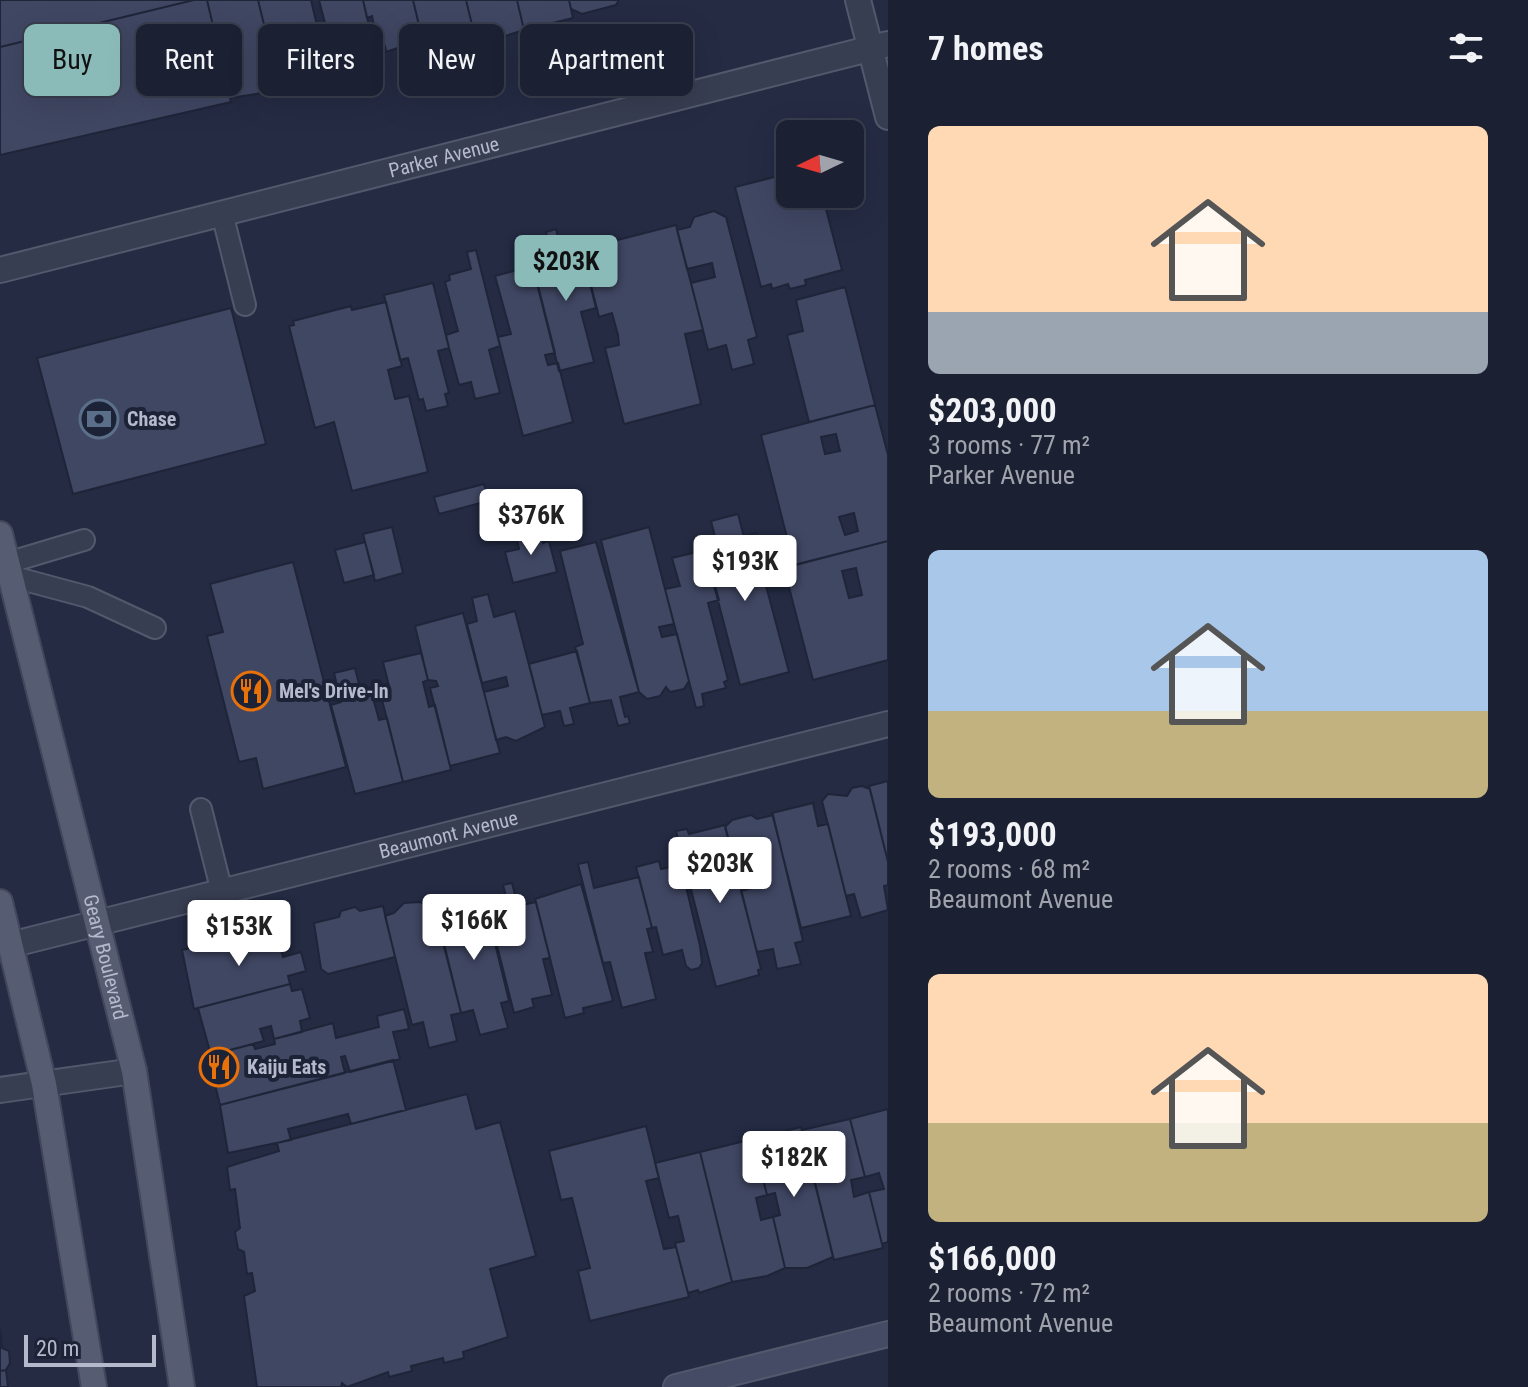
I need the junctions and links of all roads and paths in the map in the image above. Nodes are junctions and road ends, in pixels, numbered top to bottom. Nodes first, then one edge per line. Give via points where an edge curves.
1 (858, 0) edge
2 (879, 46) edge
3 (888, 117) edge
4 (222, 213) junction
5 (0, 270) edge
6 (245, 305) dead end
7 (0, 534) edge
8 (84, 540) dead end
9 (9, 569) junction
10 (155, 628) dead end
11 (888, 724) edge
12 (201, 809) dead end
13 (222, 892) junction
14 (0, 902) edge
15 (97, 923) junction
16 (10, 945) junction
17 (134, 1071) junction
18 (44, 1084) junction
19 (0, 1090) edge
20 (888, 1334) edge
21 (94, 1387) edge
22 (182, 1387) edge
23 (676, 1387) edge

1 - 2 street
2 - 3 street
2 - 4 street, Parker Avenue
4 - 5 street, Parker Avenue
4 - 6 lane
7 - 9 main road, Geary Boulevard
8 - 9 lane
9 - 10 lane
9 - 15 main road, Geary Boulevard
11 - 13 street, Beaumont Avenue
12 - 13 lane
13 - 15 street, Beaumont Avenue
14 - 16 main road
15 - 16 street, Beaumont Avenue
15 - 17 main road, Geary Boulevard
16 - 18 main road
17 - 18 street
17 - 22 main road, Geary Boulevard
18 - 19 street
18 - 21 main road
20 - 23 main road

